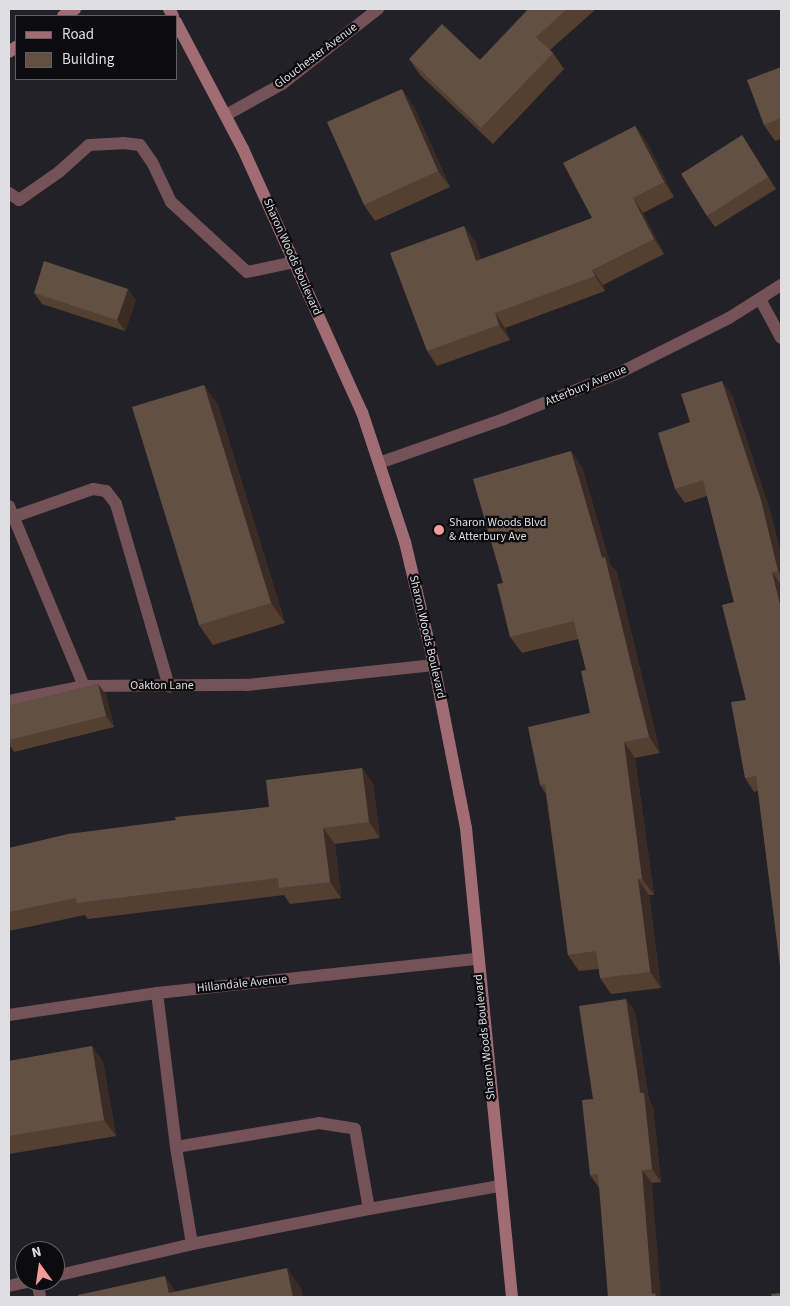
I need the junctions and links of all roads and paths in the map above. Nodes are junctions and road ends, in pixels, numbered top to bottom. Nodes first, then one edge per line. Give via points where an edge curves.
1 (378, 9) edge
2 (178, 26) edge
3 (226, 115) junction
4 (9, 193) edge
5 (295, 262) junction
6 (781, 285) edge
7 (760, 299) junction
8 (781, 338) edge
9 (379, 462) junction
10 (11, 511) edge
11 (434, 665) junction
12 (84, 686) junction
13 (170, 686) junction
14 (9, 701) edge
15 (477, 959) junction
16 (157, 993) junction
17 (9, 1015) edge
18 (176, 1148) junction
19 (500, 1186) junction
20 (370, 1210) junction
21 (192, 1244) junction
22 (65, 1274) edge
23 (512, 1297) edge

1 - 3 street, Glouchester Avenue via 282,84
2 - 3 street, Sharon Woods Boulevard
3 - 5 street, Sharon Woods Boulevard
4 - 5 street via 19,200 59,172 89,145 123,143 140,146 152,162 170,202 247,272
5 - 9 street, Sharon Woods Boulevard via 362,412
6 - 7 street, Atterbury Avenue
7 - 8 street
7 - 9 street, Atterbury Avenue via 730,318 621,372 504,419
9 - 11 street, Sharon Woods Boulevard via 405,542
10 - 12 street
10 - 13 street via 93,489 106,491 116,504
11 - 13 street, Oakton Lane via 247,685
11 - 15 street, Sharon Woods Boulevard via 466,828
12 - 13 street, Oakton Lane
12 - 14 street, Oakton Lane
15 - 16 street, Hillandale Avenue
15 - 19 street, Sharon Woods Boulevard
16 - 17 street, Hillandale Avenue
16 - 18 street
18 - 20 street via 319,1123 355,1129
18 - 21 street
19 - 20 street
19 - 23 street, Sharon Woods Boulevard
20 - 21 street
21 - 22 street

